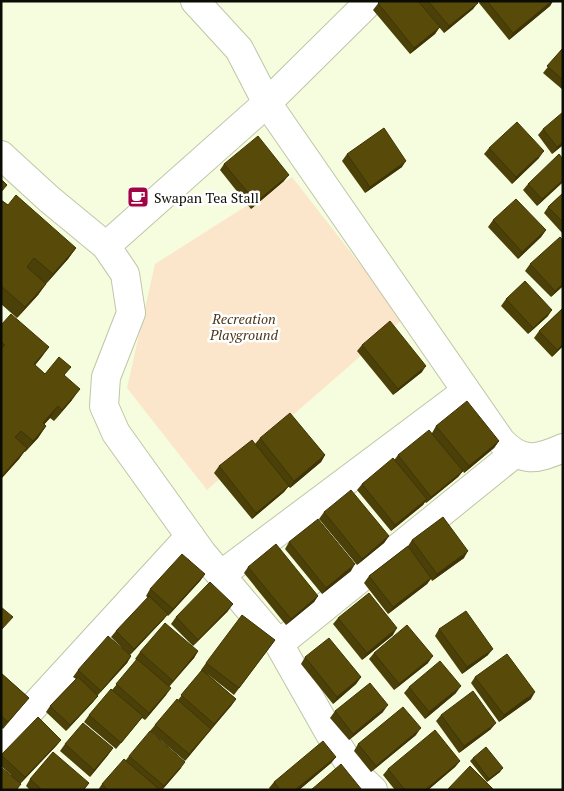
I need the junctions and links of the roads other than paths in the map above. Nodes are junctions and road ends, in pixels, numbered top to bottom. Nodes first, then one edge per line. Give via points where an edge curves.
1 (195, 1) edge
2 (370, 1) edge
3 (267, 104) junction
4 (1, 156) edge
5 (106, 246) junction
6 (465, 392) junction
7 (563, 448) edge
8 (514, 454) junction
9 (190, 536) junction
10 (222, 574) junction
11 (279, 644) junction
12 (1, 742) edge
13 (373, 790) edge

1 - 3 street via 239,49
2 - 3 street
3 - 5 street
3 - 6 street
4 - 5 street
5 - 9 street via 125,274 130,313 106,377 104,406 116,432
6 - 8 street
6 - 10 street
7 - 8 street via 531,458
8 - 11 street
9 - 10 street
9 - 12 street
10 - 11 street
11 - 13 street via 330,734 357,775

